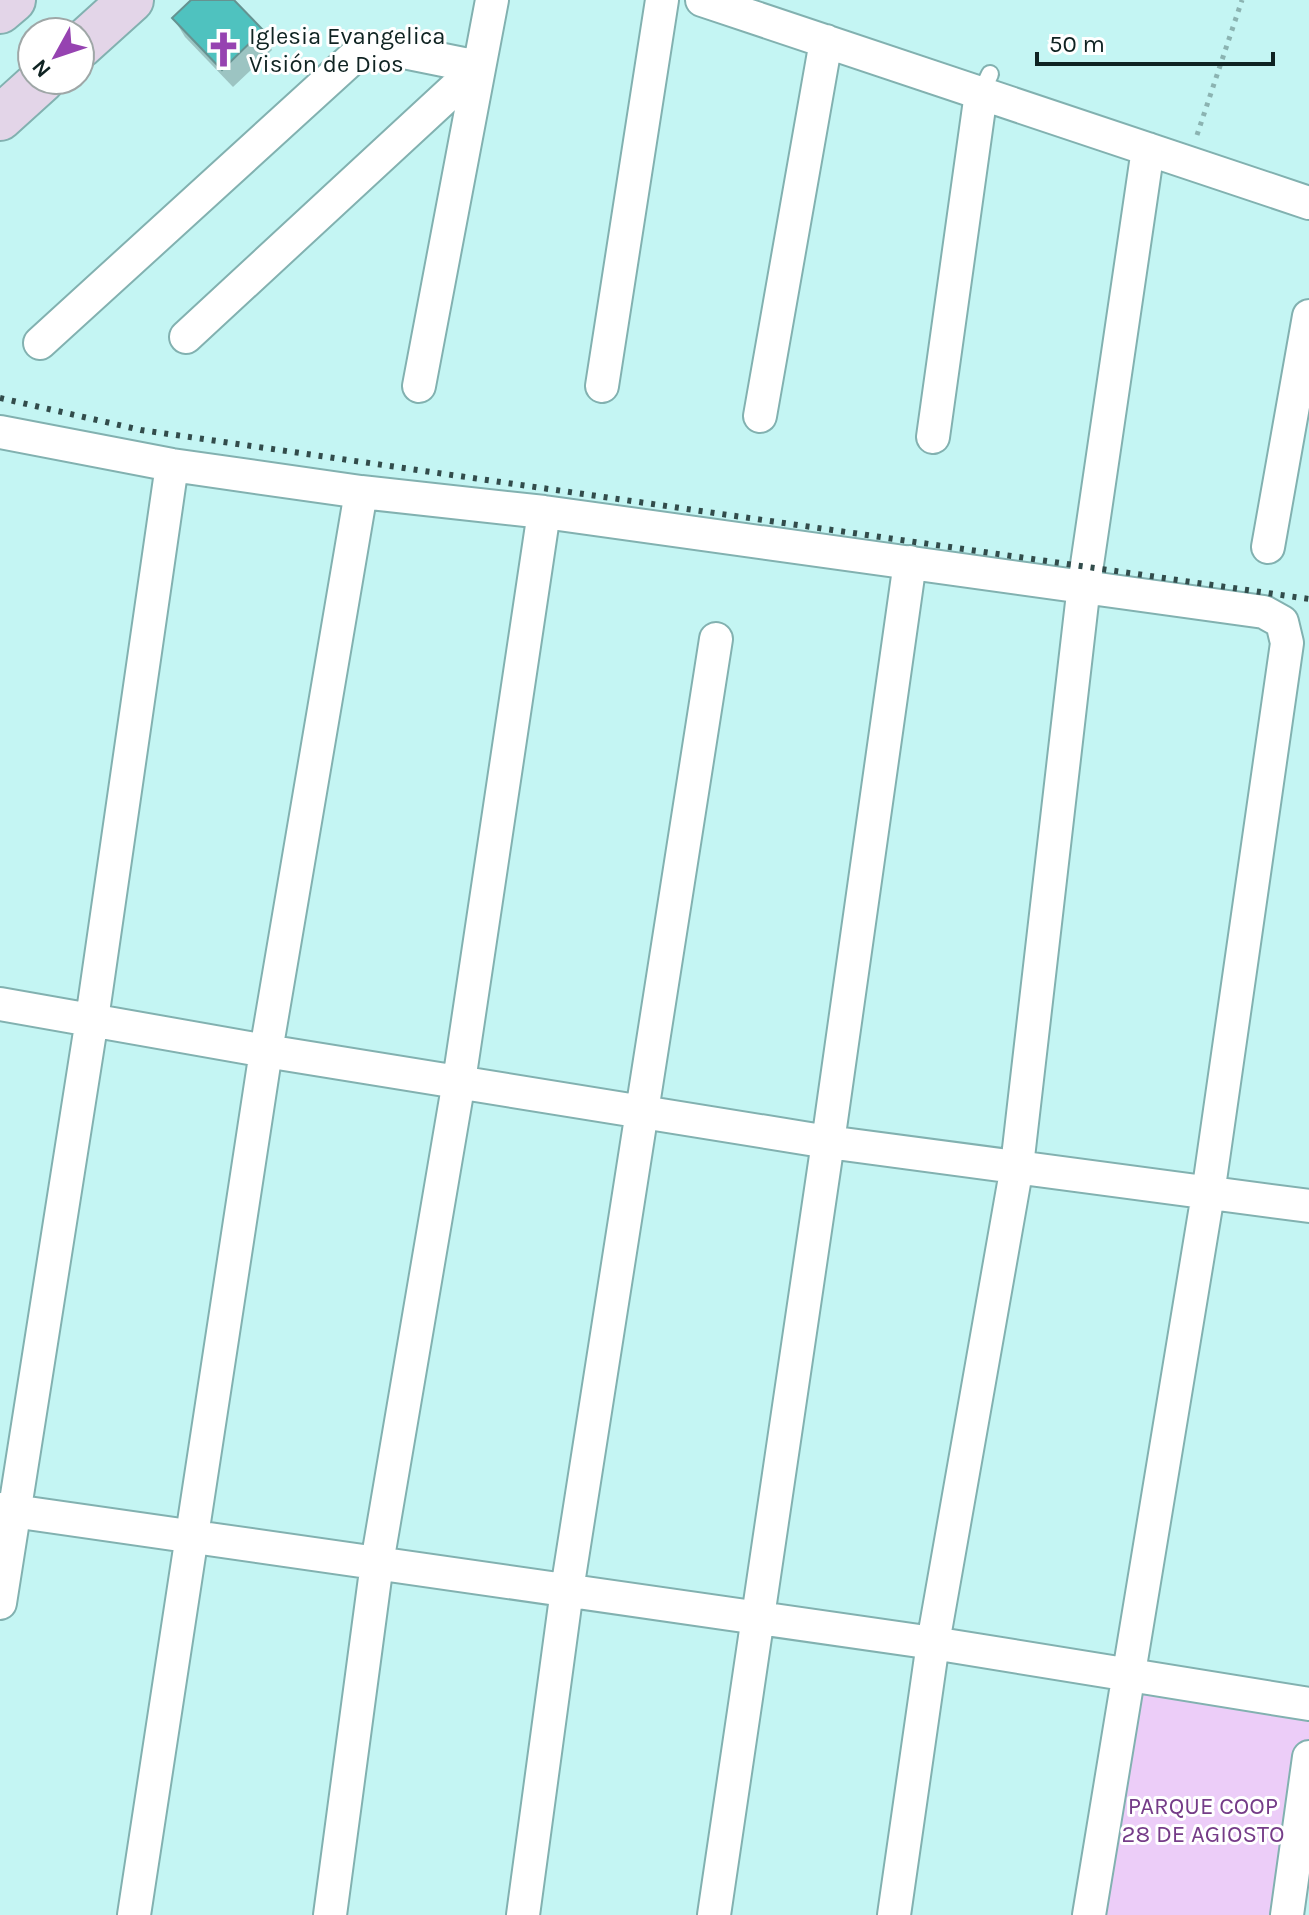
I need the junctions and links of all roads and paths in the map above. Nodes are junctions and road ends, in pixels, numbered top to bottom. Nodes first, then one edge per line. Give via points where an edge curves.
1 (13, 0) edge
2 (131, 0) edge
3 (492, 0) edge
4 (662, 0) edge
5 (702, 0) edge
6 (1242, 0) edge
7 (0, 11) edge
8 (96, 32) edge
9 (826, 41) junction
10 (478, 67) junction
11 (986, 84) junction
12 (24, 96) edge
13 (0, 118) edge
14 (1148, 149) junction
15 (1188, 162) junction
16 (1309, 203) edge
17 (1309, 316) edge
18 (186, 337) dead end
19 (40, 343) dead end
20 (419, 386) dead end
21 (602, 386) dead end
22 (760, 416) dead end
23 (0, 432) edge
24 (933, 437) dead end
25 (172, 465) junction
26 (361, 492) junction
27 (544, 512) junction
28 (1268, 547) dead end
29 (910, 562) junction
30 (1084, 585) junction
31 (716, 639) dead end
32 (0, 1004) edge
33 (92, 1019) junction
34 (266, 1051) junction
35 (459, 1081) junction
36 (643, 1113) junction
37 (828, 1142) junction
38 (1017, 1166) junction
39 (1208, 1194) junction
40 (1309, 1206) edge
41 (6, 1510) edge
42 (194, 1536) junction
43 (377, 1563) junction
44 (567, 1590) junction
45 (0, 1603) edge
46 (758, 1618) junction
47 (933, 1643) junction
48 (1130, 1674) junction
49 (1309, 1704) edge
50 (1309, 1757) edge
51 (134, 1915) edge
52 (330, 1915) edge
53 (523, 1915) edge
54 (714, 1915) edge
55 (894, 1915) edge
56 (1089, 1915) edge
57 (1287, 1915) edge

1 - 7 street
2 - 8 street
3 - 10 street
4 - 21 street
5 - 9 street
6 - 15 path
9 - 11 street
9 - 22 street
10 - 18 street
10 - 19 street via 389,49 356,55
10 - 20 street
11 - 14 street
11 - 24 street
12 - 13 street
14 - 15 street
14 - 30 street
15 - 16 street
17 - 28 street
23 - 25 street
25 - 26 street
25 - 33 street
26 - 27 street
26 - 34 street
27 - 29 street
27 - 35 street
29 - 30 street
29 - 37 street
30 - 38 street
30 - 39 street via 1264,612 1282,622 1287,643
31 - 36 street
32 - 33 street
33 - 34 street
33 - 41 street
34 - 35 street
34 - 42 street
35 - 36 street
35 - 43 street
36 - 37 street
36 - 44 street
37 - 38 street
37 - 46 street
38 - 39 street
38 - 47 street
39 - 40 street
39 - 48 street
41 - 42 street
41 - 45 street
42 - 43 street
42 - 51 street
43 - 44 street
43 - 52 street
44 - 46 street
44 - 53 street
46 - 47 street
46 - 54 street
47 - 48 street
47 - 55 street
48 - 49 street
48 - 56 street
50 - 57 street

